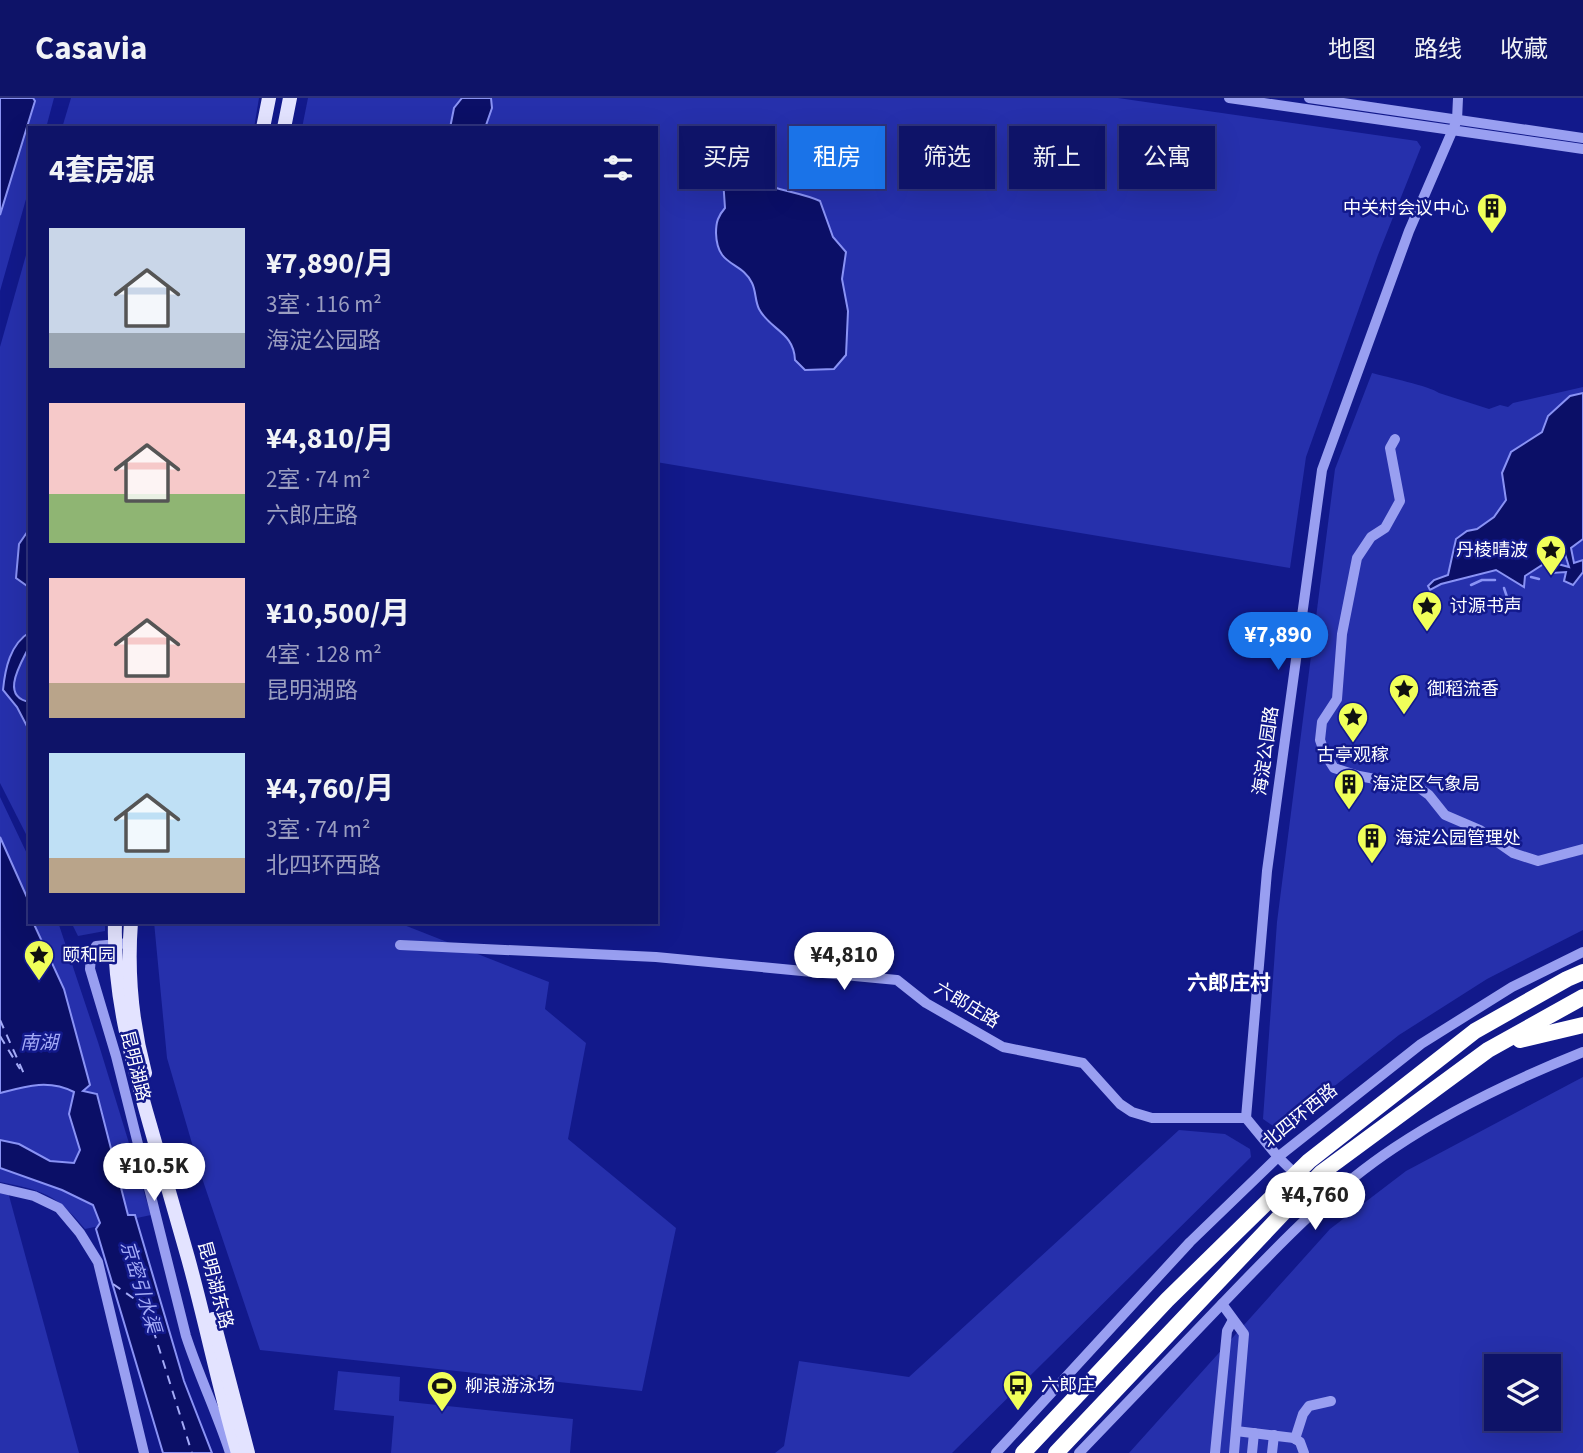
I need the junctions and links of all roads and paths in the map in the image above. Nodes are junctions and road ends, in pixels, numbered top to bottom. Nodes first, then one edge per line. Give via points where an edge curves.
1 (269, 98) edge
2 (290, 98) edge
3 (1229, 98) edge
4 (1309, 98) edge
5 (1451, 98) edge
6 (1458, 98) edge
7 (1453, 123) junction
8 (263, 126) edge
9 (284, 126) edge
10 (1583, 138) edge
11 (1583, 149) edge
12 (1395, 439) dead end
13 (1583, 849) edge
14 (117, 924) edge
15 (130, 924) edge
16 (122, 943) junction
17 (400, 946) dead end
18 (1583, 952) edge
19 (1583, 970) edge
20 (1583, 997) edge
21 (1583, 1023) edge
22 (1488, 1050) junction
23 (1583, 1052) edge
24 (1246, 1118) junction
25 (1278, 1157) junction
26 (0, 1188) edge
27 (1324, 1202) junction
28 (1222, 1304) junction
29 (1233, 1320) junction
30 (1331, 1401) dead end
31 (1236, 1431) junction
32 (1254, 1433) junction
33 (1273, 1435) junction
34 (1295, 1439) junction
35 (144, 1453) edge
36 (230, 1453) edge
37 (238, 1453) edge
38 (248, 1453) edge
39 (996, 1453) edge
40 (1023, 1453) edge
41 (1056, 1453) edge
42 (1079, 1453) edge
43 (1215, 1453) edge
44 (1234, 1453) edge
45 (1252, 1453) edge
46 (1272, 1453) edge
47 (1304, 1453) edge

1 - 8 main road
2 - 9 main road
3 - 7 street
4 - 7 street
5 - 7 street
6 - 7 street
7 - 10 street
7 - 11 street
7 - 24 street, 海淀公园路 via 1322,470 1267,871
12 - 13 street via 1390,448 1400,501 1385,528 1371,537 1357,558 1342,634 1336,699 1322,722 1320,740 1325,754 1334,768 1418,787 1445,815 1480,830 1513,853 1538,861
14 - 16 main road, 昆明湖东路
15 - 16 main road, 昆明湖东路
16 - 36 street, 昆明湖路 via 96,946 90,969 186,1336
16 - 37 main road, 昆明湖东路 via 122,1015 131,1059
16 - 38 main road, 昆明湖东路 via 141,1058
17 - 24 street, 六郎庄路 via 656,957 897,979 926,1003 1003,1047 1083,1063 1119,1104 1132,1112 1152,1118
18 - 25 street, 北四环西路 via 1512,986 1421,1044
19 - 40 highway via 1475,1031 1309,1161 1167,1300
20 - 22 highway
21 - 22 highway
22 - 41 highway via 1321,1173
23 - 27 street via 1460,1109 1394,1148
24 - 25 street
25 - 27 street
25 - 39 street, 北四环西路 via 1190,1242
26 - 35 street via 59,1208 98,1262
27 - 28 street
28 - 29 street
28 - 42 street
29 - 31 street via 1244,1334
29 - 43 street via 1227,1331
30 - 34 street via 1309,1406
31 - 32 street
31 - 44 street
32 - 33 street
32 - 45 street
33 - 34 street
33 - 46 street
34 - 47 street

